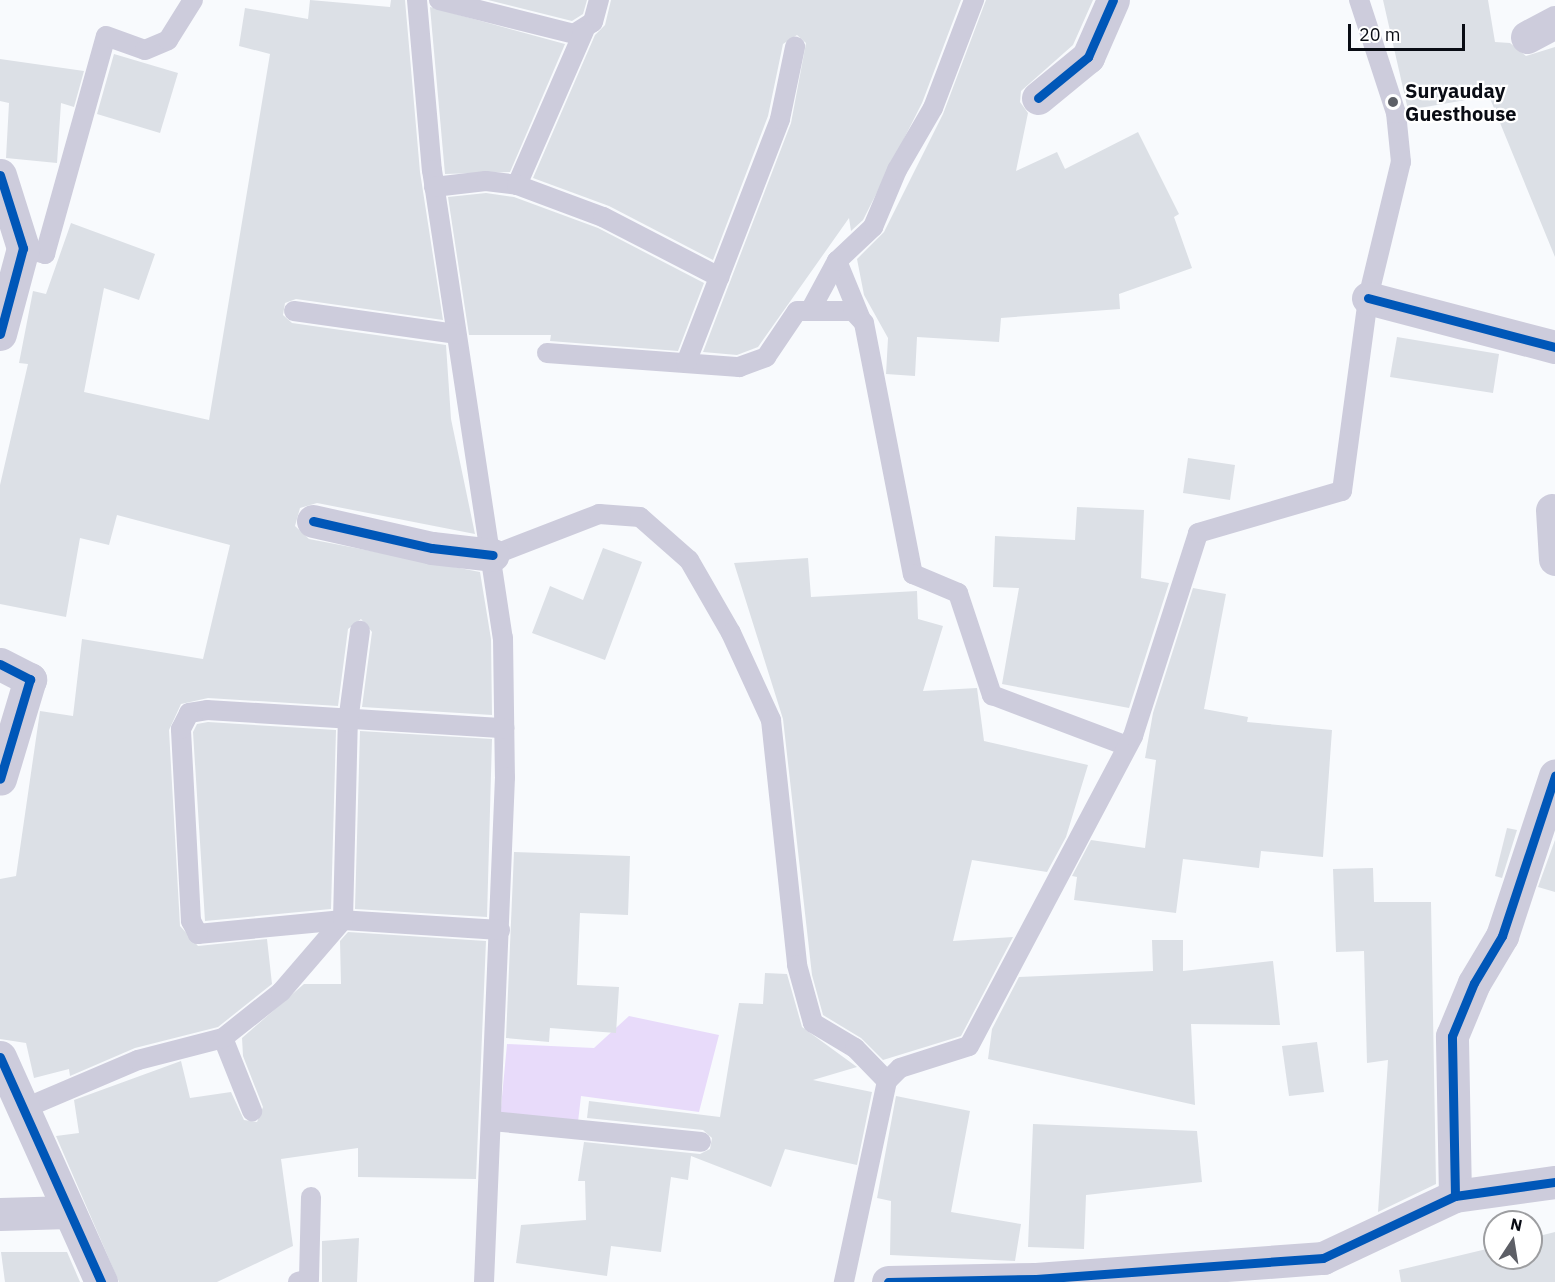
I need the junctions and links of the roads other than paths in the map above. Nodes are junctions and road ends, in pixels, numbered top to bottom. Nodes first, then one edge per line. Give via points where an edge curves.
1 (193, 0) edge
2 (417, 0) edge
3 (439, 0) edge
4 (598, 0) edge
5 (974, 0) edge
6 (1113, 0) edge
7 (1359, 0) edge
8 (584, 31) junction
9 (795, 47) dead end
10 (1038, 98) dead end
11 (0, 175) edge
12 (517, 185) junction
13 (434, 187) junction
14 (23, 248) junction
15 (837, 261) junction
16 (719, 277) junction
17 (1368, 298) junction
18 (811, 309) junction
19 (294, 311) dead end
20 (860, 317) junction
21 (1, 324) edge
22 (455, 334) junction
23 (1555, 347) edge
24 (547, 352) dead end
25 (686, 363) junction
26 (1552, 510) dead end
27 (313, 521) dead end
28 (493, 555) junction
29 (1555, 559) edge
30 (360, 631) dead end
31 (0, 664) edge
32 (348, 722) junction
33 (504, 728) junction
34 (1127, 746) junction
35 (1555, 776) edge
36 (0, 779) edge
37 (343, 920) junction
38 (500, 930) junction
39 (224, 1038) junction
40 (0, 1058) edge
41 (887, 1081) junction
42 (23, 1109) junction
43 (252, 1111) dead end
44 (492, 1121) junction
45 (701, 1142) dead end
46 (1555, 1182) edge
47 (1455, 1196) junction
48 (311, 1197) dead end
49 (69, 1212) junction
50 (0, 1214) edge
51 (1319, 1270) edge
52 (101, 1282) edge
53 (298, 1282) edge
54 (484, 1282) edge
55 (843, 1282) edge
56 (888, 1282) edge

1 - 14 lane via 168,40 145,50 106,36 45,254
2 - 13 lane
3 - 8 lane via 559,33
4 - 8 lane via 593,22
5 - 15 lane via 933,108 897,170 873,227
6 - 10 street via 1088,57
7 - 17 lane via 1396,113 1401,162
8 - 12 lane
9 - 16 lane via 780,119
11 - 14 street
12 - 13 lane via 486,181
12 - 16 lane via 603,217
13 - 22 lane
14 - 21 street
15 - 18 lane
15 - 20 lane
16 - 25 lane
17 - 23 street
17 - 34 lane via 1342,491 1198,533
18 - 20 lane via 842,308
18 - 25 lane via 791,315 777,344 756,365
19 - 22 lane
20 - 34 lane via 913,574 958,593 992,695
22 - 28 lane
24 - 25 lane
26 - 29 street
27 - 28 street via 432,548
28 - 33 lane via 503,638
28 - 41 lane via 599,514 640,516 689,560 731,633 771,720 797,965 813,1023 855,1048
30 - 32 lane
31 - 36 street via 30,679
32 - 33 lane
32 - 37 lane
32 - 37 lane via 196,711 181,729 191,921 198,934
33 - 38 lane
34 - 41 lane via 969,1046 900,1068
35 - 47 street via 1502,936 1474,983 1452,1036
37 - 38 lane
37 - 39 lane via 281,992
38 - 44 lane
39 - 42 lane via 138,1060
39 - 43 lane
40 - 42 street
41 - 55 lane
42 - 49 street
44 - 45 lane
44 - 54 lane
46 - 47 street
47 - 51 street
48 - 53 lane via 309,1279
49 - 50 street
49 - 52 street
51 - 56 street

